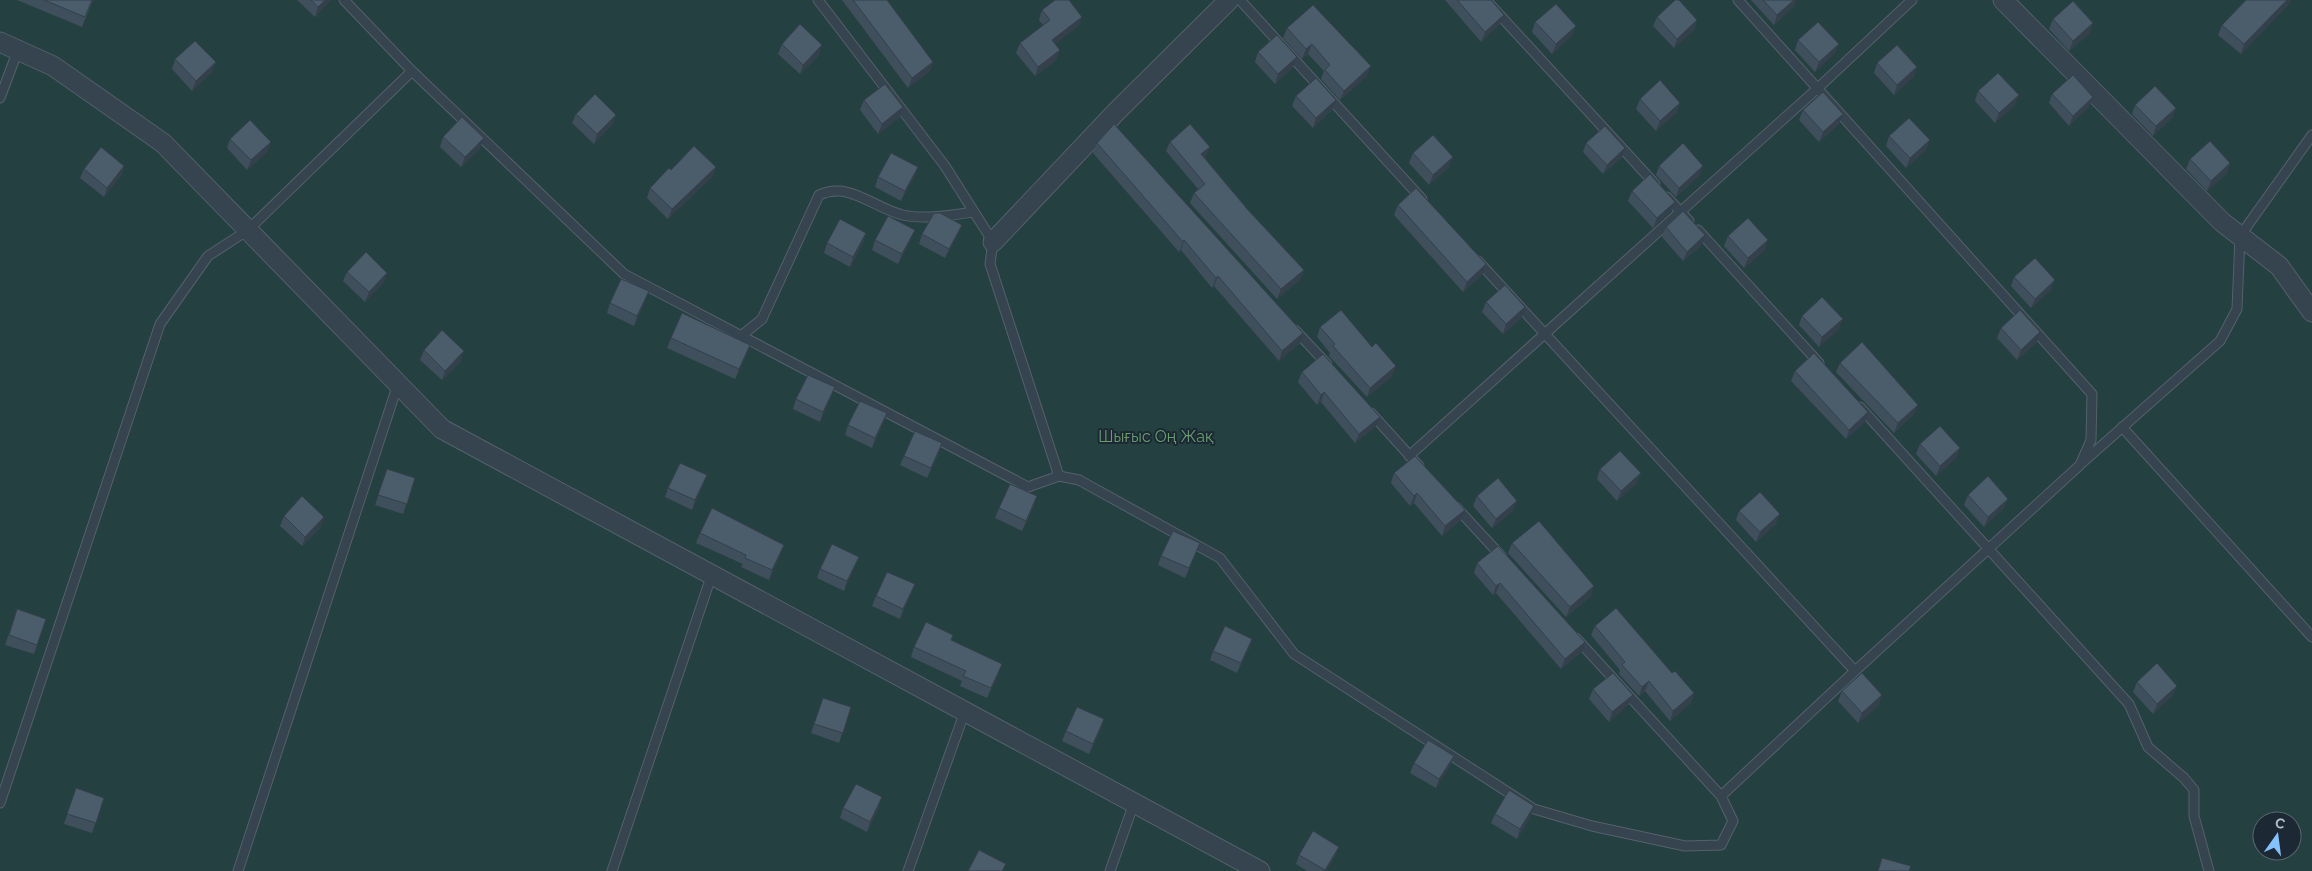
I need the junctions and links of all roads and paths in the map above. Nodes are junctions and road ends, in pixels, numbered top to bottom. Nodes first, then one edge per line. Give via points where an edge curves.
1 (344, 0) edge
2 (818, 0) edge
3 (1229, 0) edge
4 (1240, 0) edge
5 (1486, 0) edge
6 (1738, 0) edge
7 (1912, 0) edge
8 (2003, 0) edge
9 (0, 42) edge
10 (18, 50) junction
11 (412, 71) junction
12 (1819, 87) junction
13 (0, 98) edge
14 (2312, 135) edge
15 (1432, 210) edge
16 (1680, 211) junction
17 (973, 212) junction
18 (248, 230) junction
19 (2240, 236) junction
20 (993, 242) junction
21 (1471, 254) edge
22 (2312, 312) edge
23 (1291, 325) edge
24 (1544, 333) junction
25 (740, 336) junction
26 (1330, 369) edge
27 (1827, 372) edge
28 (398, 384) junction
29 (1854, 401) edge
30 (1363, 405) edge
31 (2122, 426) junction
32 (1409, 456) junction
33 (2080, 465) junction
34 (1423, 470) edge
35 (1059, 476) junction
36 (1450, 500) edge
37 (1988, 548) junction
38 (1510, 566) edge
39 (712, 574) junction
40 (1570, 632) edge
41 (2312, 636) edge
42 (1854, 671) junction
43 (965, 711) junction
44 (1721, 796) junction
45 (0, 803) edge
46 (1134, 803) junction
47 (238, 871) edge
48 (612, 871) edge
49 (908, 871) edge
50 (1110, 871) edge
51 (1260, 871) edge
52 (2209, 871) edge

1 - 11 lane
2 - 17 lane via 945,166
3 - 20 street
4 - 15 lane
5 - 16 lane
6 - 12 lane
7 - 12 lane
8 - 19 street via 2222,222
9 - 10 street
10 - 13 lane
10 - 18 street via 53,66 163,143
11 - 18 lane
11 - 25 lane via 624,274
12 - 16 lane
12 - 33 lane via 2092,394 2091,440
14 - 19 lane
16 - 24 lane
16 - 27 lane
17 - 20 lane
17 - 25 lane via 903,215 844,190 830,190 819,195 762,320
18 - 28 street
18 - 45 lane via 208,256 160,324
19 - 22 street via 2279,266
19 - 31 lane via 2237,309 2220,340
20 - 35 lane via 990,264
21 - 24 lane
23 - 26 lane
24 - 32 lane
24 - 42 lane
25 - 35 lane via 1028,487
28 - 39 street via 442,429
28 - 47 lane
29 - 37 lane
30 - 32 lane
31 - 33 lane
31 - 41 lane
32 - 34 lane
33 - 37 lane
35 - 44 lane via 1079,480 1220,558 1294,654 1534,809 1592,826 1685,846 1721,845 1733,821
36 - 38 lane
37 - 42 lane
37 - 52 lane via 2129,704 2148,747 2194,790 2194,816
39 - 43 street
39 - 48 lane
40 - 44 lane
42 - 44 lane
43 - 46 street
43 - 49 lane
46 - 50 lane
46 - 51 street

